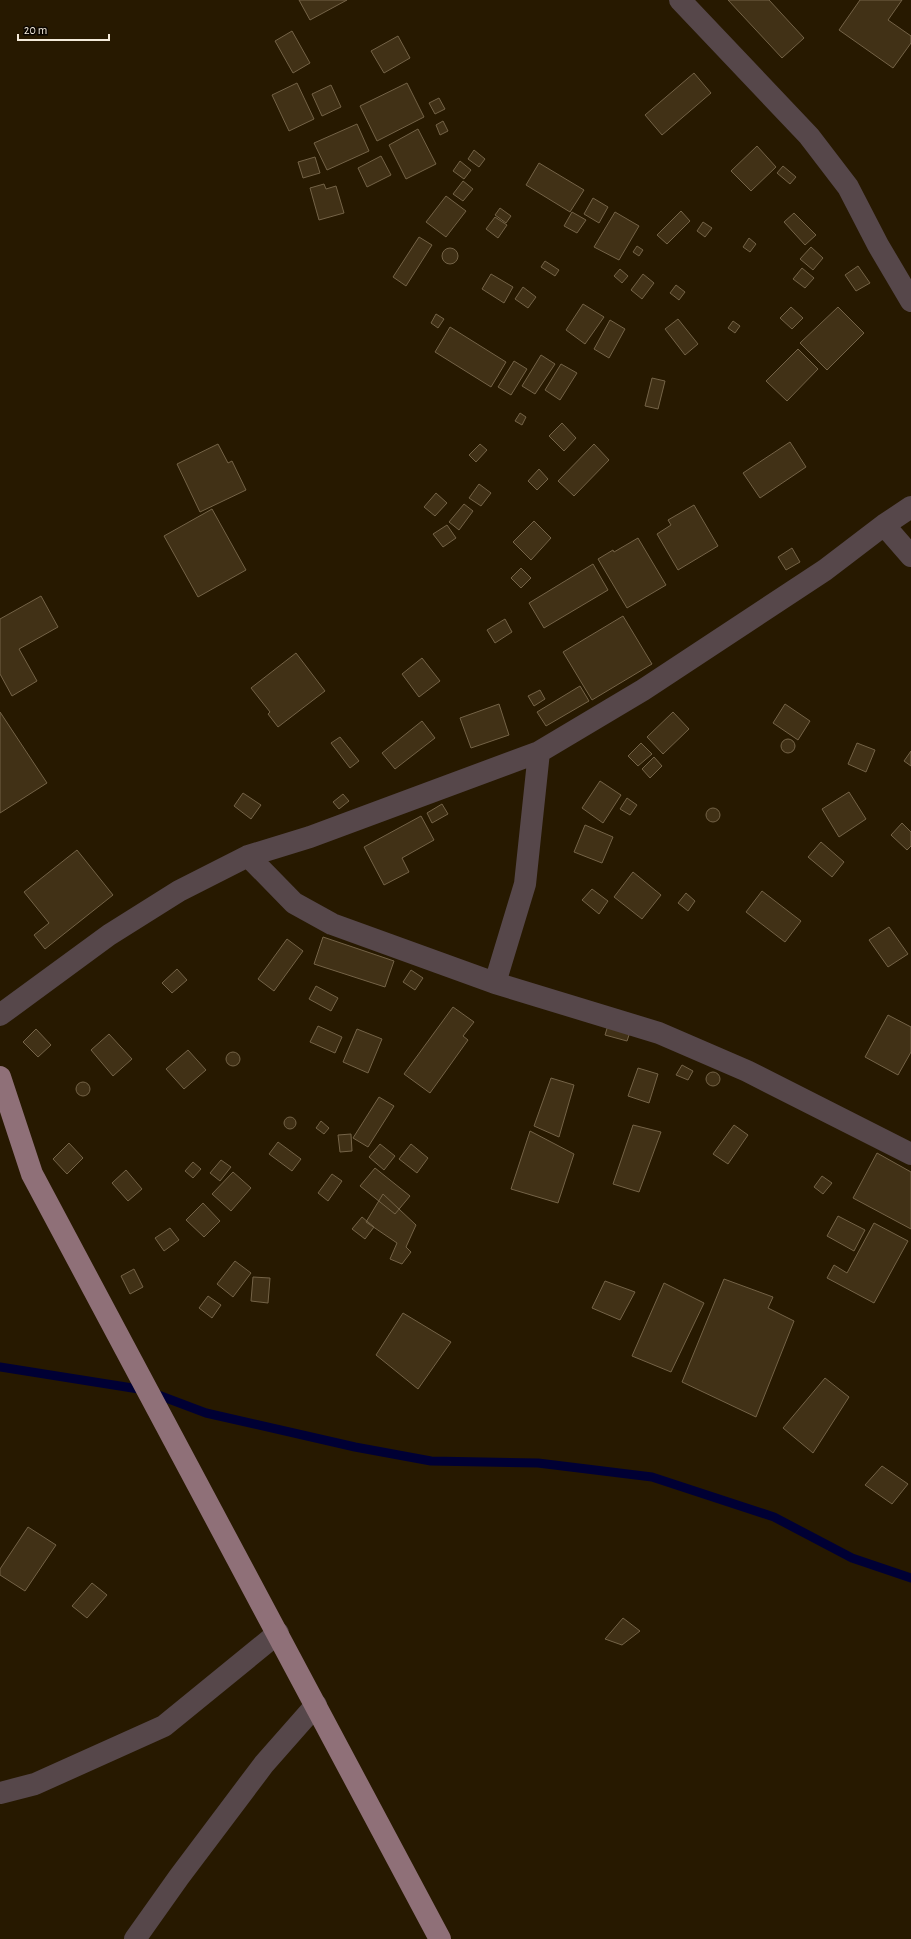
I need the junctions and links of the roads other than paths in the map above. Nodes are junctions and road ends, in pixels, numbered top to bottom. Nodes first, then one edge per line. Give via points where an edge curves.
1 (680, 0) edge
2 (911, 301) edge
3 (911, 507) edge
4 (884, 525) junction
5 (911, 556) edge
6 (539, 752) junction
7 (248, 856) junction
8 (495, 983) junction
9 (0, 1014) edge
10 (0, 1077) edge
11 (911, 1154) edge
12 (278, 1633) junction
13 (316, 1705) junction
14 (0, 1793) edge
15 (135, 1939) edge
16 (440, 1939) edge

1 - 2 street via 809,136 848,187
3 - 4 street
4 - 5 street
4 - 6 street via 825,570 643,690
6 - 7 street via 310,837
6 - 8 street via 526,884
7 - 8 street via 294,903 332,924
7 - 9 street via 172,895 109,935
8 - 11 street via 659,1033 747,1071
10 - 12 main road via 32,1174
12 - 13 main road
12 - 14 street via 164,1726 35,1784
13 - 15 street via 264,1764
13 - 16 main road

